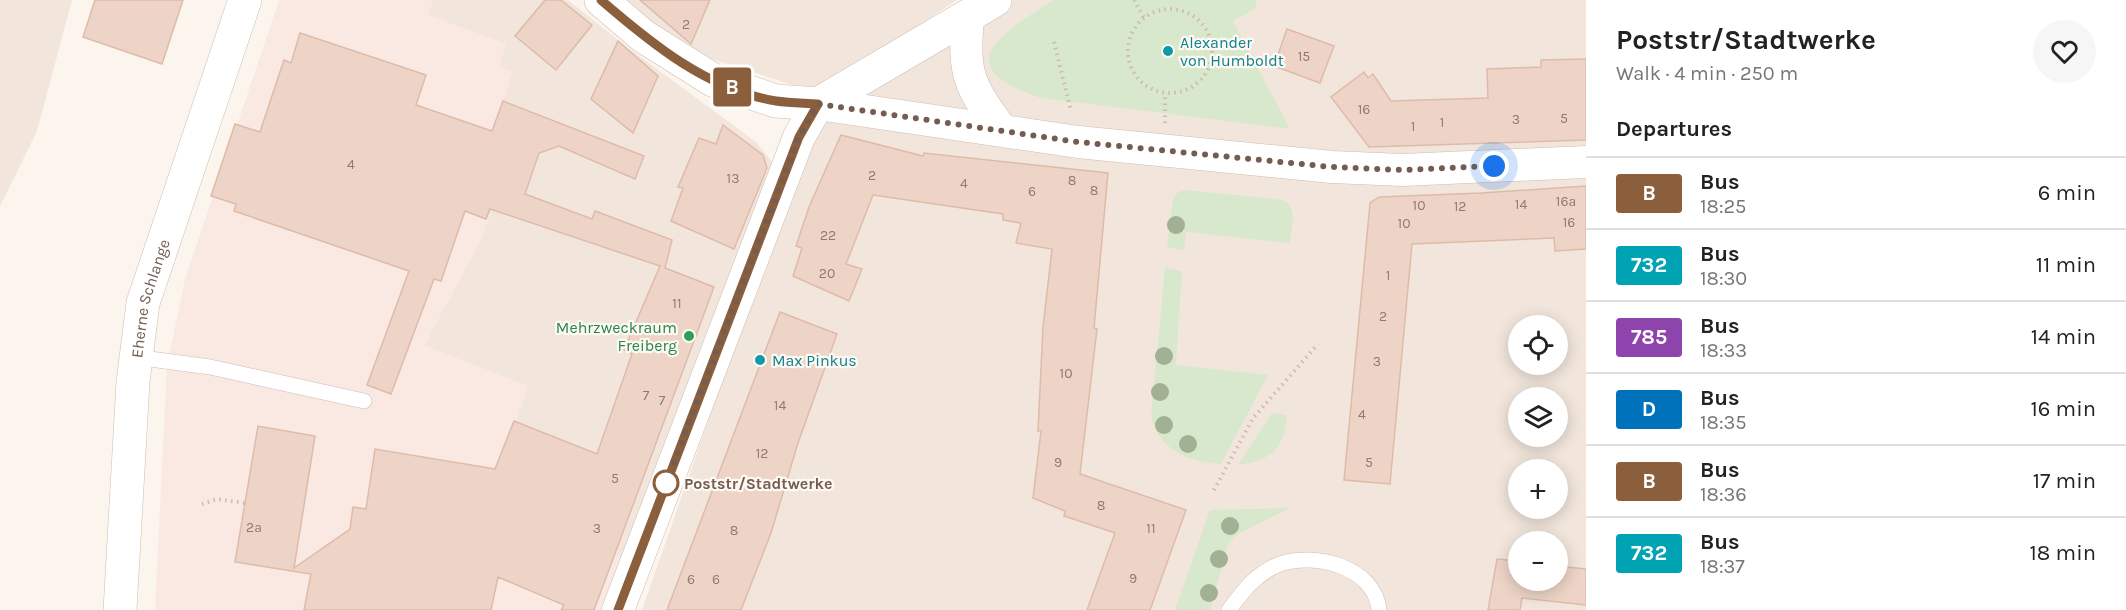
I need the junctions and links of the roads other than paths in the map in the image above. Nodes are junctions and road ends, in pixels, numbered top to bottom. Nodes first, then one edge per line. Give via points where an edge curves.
1 (245, 0) edge
2 (601, 0) edge
3 (995, 0) edge
4 (968, 18) junction
5 (818, 104) junction
6 (1001, 129) junction
7 (1586, 162) edge
8 (135, 357) junction
9 (364, 401) dead end
10 (120, 610) edge
11 (618, 610) edge
12 (1229, 610) edge
13 (1380, 610) edge

1 - 8 main road, Eherne Schlange via 143,303
2 - 5 main road via 652,42 713,80 776,101
3 - 4 main road
4 - 5 main road
4 - 6 street via 965,57 972,85
5 - 6 street
5 - 11 street via 799,137
6 - 7 street via 1078,142 1332,167 1402,170
8 - 9 lane via 210,368
8 - 10 main road, Eherne Schlange
12 - 13 lane via 1245,586 1260,574 1307,558 1363,577 1372,587

